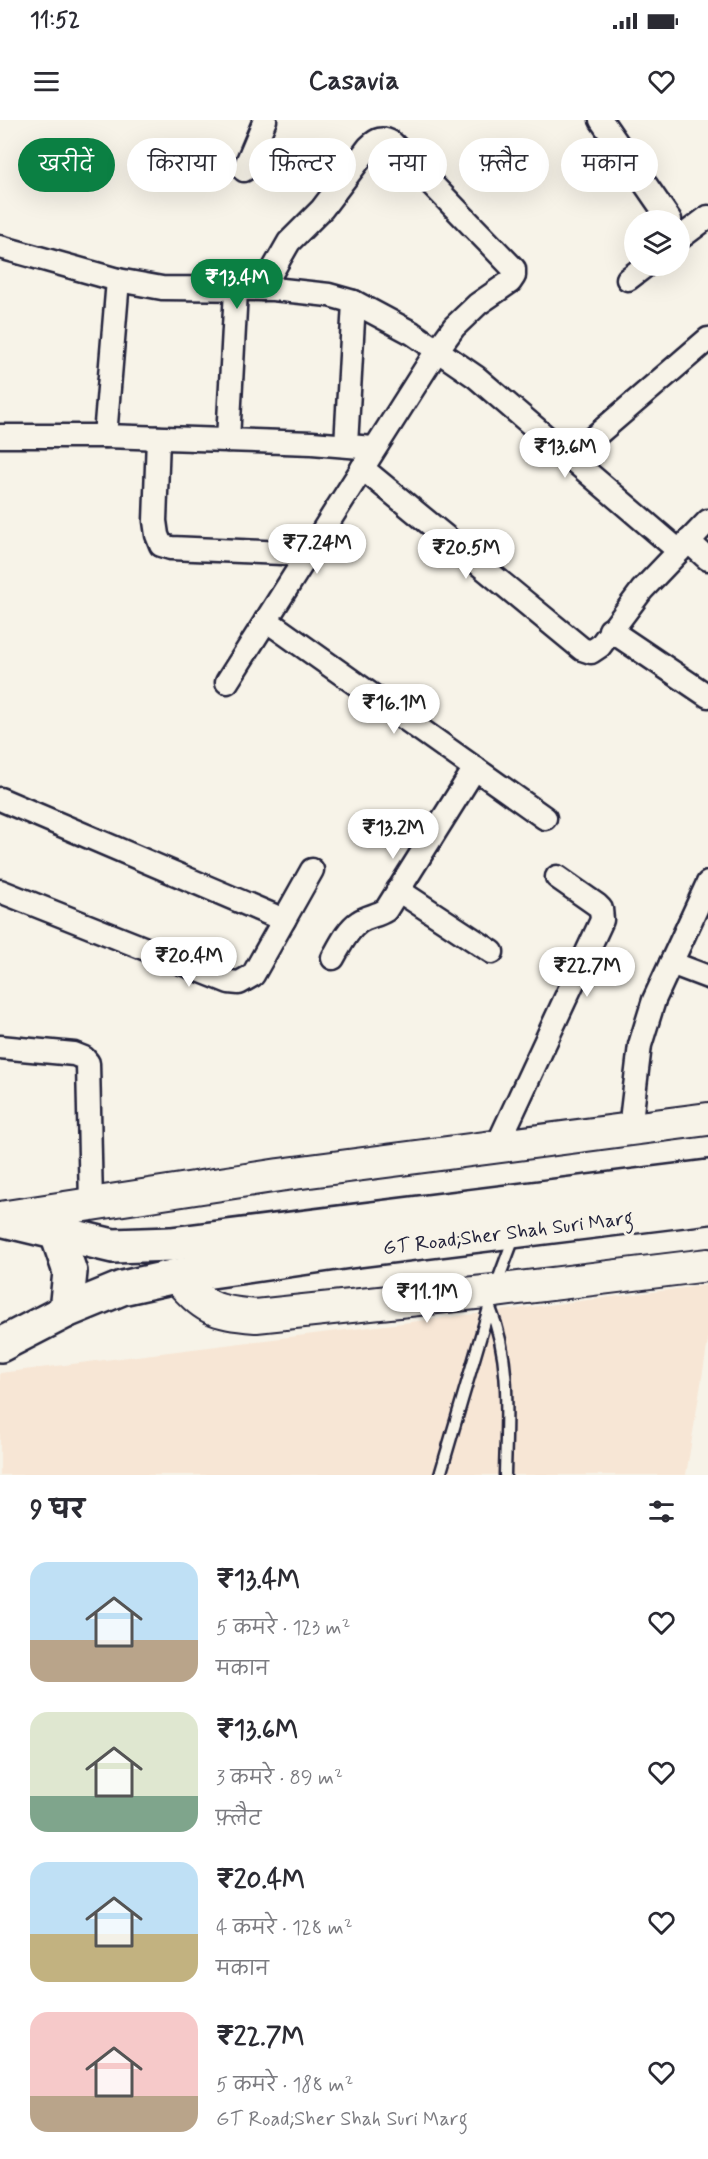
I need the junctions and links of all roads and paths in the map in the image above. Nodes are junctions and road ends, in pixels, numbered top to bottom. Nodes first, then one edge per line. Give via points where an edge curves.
1 (265, 120) edge
2 (601, 120) edge
3 (244, 170) dead end
4 (663, 210) edge
5 (708, 218) edge
6 (690, 226) edge
7 (0, 248) edge
8 (118, 280) junction
9 (236, 290) junction
10 (262, 290) junction
11 (354, 302) junction
12 (708, 339) edge
13 (438, 349) junction
14 (0, 436) edge
15 (105, 436) junction
16 (159, 438) junction
17 (228, 440) junction
18 (346, 445) junction
19 (373, 448) junction
20 (570, 457) junction
21 (362, 468) junction
22 (708, 522) edge
23 (683, 546) junction
24 (306, 554) junction
25 (708, 559) edge
26 (266, 620) junction
27 (610, 630) junction
28 (227, 682) dead end
29 (708, 696) edge
30 (475, 768) junction
31 (0, 799) edge
32 (544, 818) dead end
33 (312, 870) dead end
34 (557, 877) dead end
35 (708, 883) edge
36 (398, 890) junction
37 (0, 891) edge
38 (284, 920) junction
39 (492, 952) dead end
40 (333, 958) dead end
41 (670, 963) junction
42 (708, 977) edge
43 (0, 1047) edge
44 (708, 1119) edge
45 (630, 1129) junction
46 (497, 1146) junction
47 (708, 1177) edge
48 (91, 1204) junction
49 (708, 1207) edge
50 (0, 1218) edge
51 (517, 1230) junction
52 (57, 1234) junction
53 (708, 1265) edge
54 (176, 1276) junction
55 (492, 1300) junction
56 (66, 1311) junction
57 (0, 1345) edge
58 (440, 1475) edge
59 (505, 1475) edge

1 - 3 street
2 - 4 street
5 - 6 street
7 - 8 street
8 - 9 street via 162,288
8 - 15 street
9 - 10 street
9 - 17 street
10 - 11 street via 329,295
10 - 13 street via 289,242 322,209 375,140 384,139 514,269 510,282 453,327
11 - 13 street
11 - 18 street
12 - 20 street
13 - 19 street
13 - 20 street
14 - 15 street
15 - 16 street
16 - 17 street
16 - 24 street via 155,521 161,544 171,548
17 - 18 street
18 - 19 street
19 - 21 street
20 - 23 street
21 - 24 street
21 - 27 street via 582,649 591,652 600,646
22 - 23 street
23 - 25 street
23 - 27 street
24 - 26 street
26 - 28 street
26 - 30 street
27 - 29 street
30 - 32 street
30 - 36 street
31 - 38 street
33 - 38 street
34 - 46 street via 597,905 602,920
35 - 41 street
36 - 39 street
36 - 40 street via 386,910 352,927
37 - 38 street via 229,982 239,983 253,975
41 - 42 street
41 - 45 street via 640,1045
43 - 48 street via 74,1054 88,1063
44 - 45 main road
45 - 46 main road
46 - 48 main road
47 - 52 main road, GT Road;Sher Shah Suri Marg via 171,1244 113,1246
48 - 50 main road
49 - 51 main road, GT Road;Sher Shah Suri Marg
50 - 52 main road, GT Road;Sher Shah Suri Marg
51 - 54 main road, GT Road;Sher Shah Suri Marg
51 - 55 lane
52 - 56 main road via 70,1272
53 - 55 main road
54 - 55 main road via 200,1303 227,1313 256,1316
54 - 56 main road, GT Road;Sher Shah Suri Marg via 122,1288
55 - 58 lane
55 - 59 lane via 504,1355
56 - 57 main road, GT Road;Sher Shah Suri Marg

